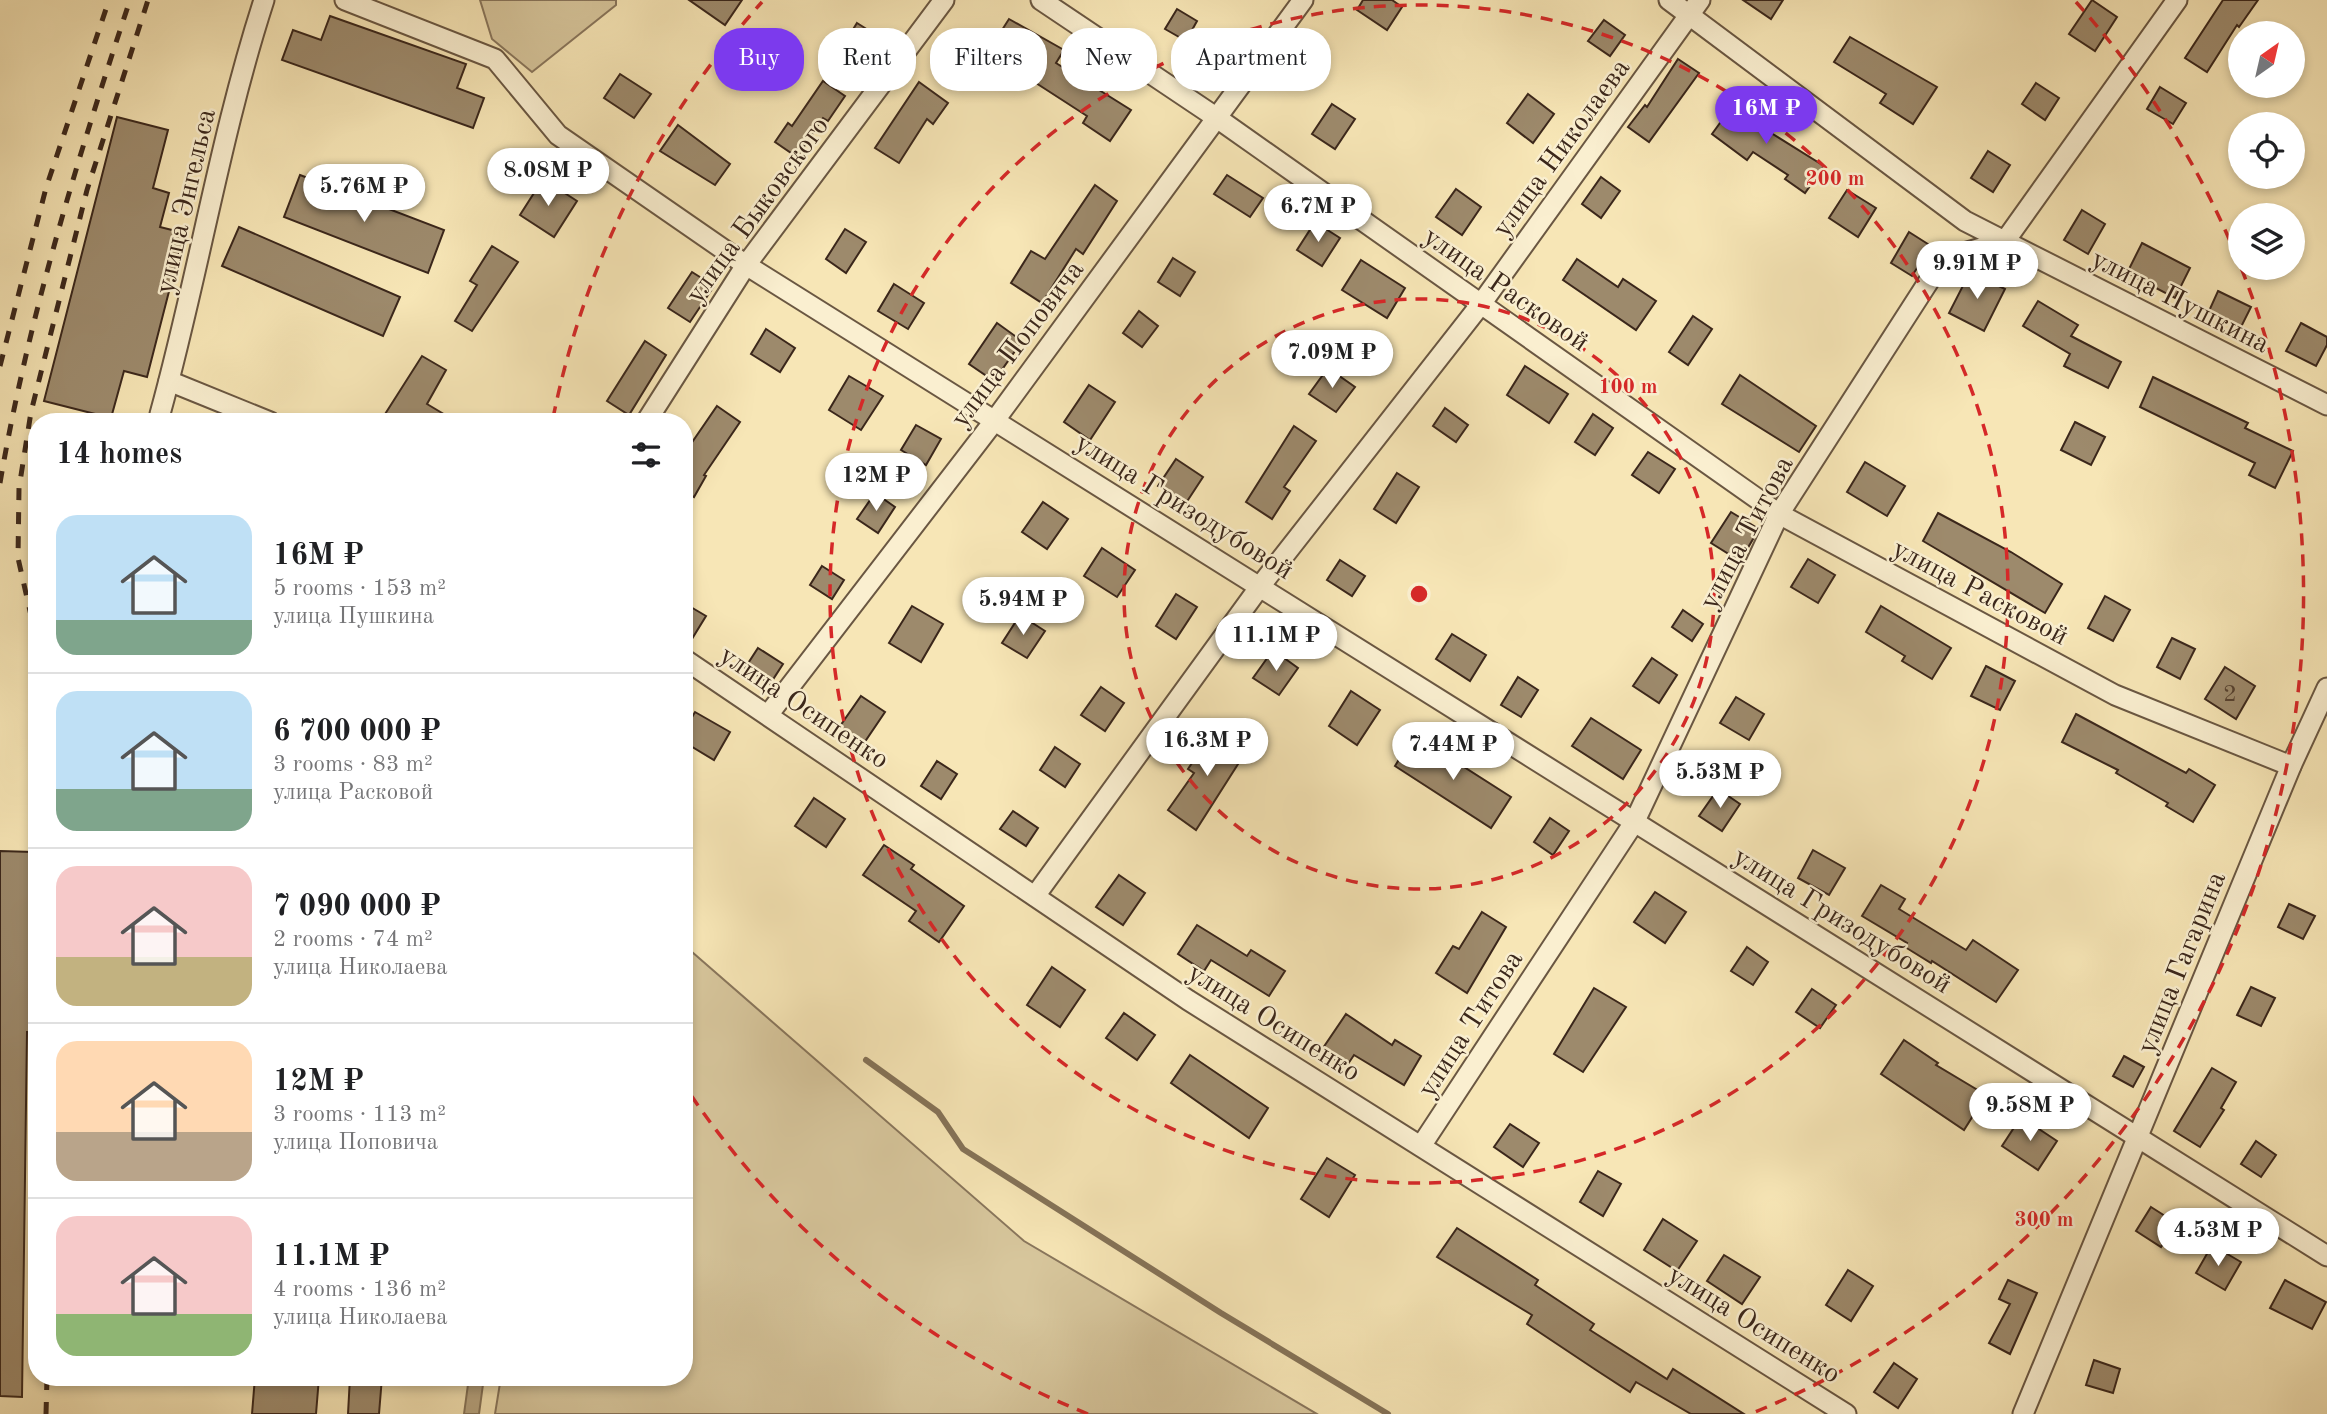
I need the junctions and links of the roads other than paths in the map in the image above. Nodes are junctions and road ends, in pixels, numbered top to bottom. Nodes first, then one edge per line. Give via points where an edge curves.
1 (264, 0) edge
2 (345, 0) edge
3 (944, 0) edge
4 (1041, 0) edge
5 (1303, 0) edge
6 (1669, 0) edge
7 (2177, 0) edge
8 (1695, 8) edge
9 (1217, 118) junction
10 (2005, 242) junction
11 (746, 265) junction
12 (1481, 304) junction
13 (169, 381) junction
14 (2327, 405) edge
15 (160, 413) edge
16 (248, 413) edge
17 (652, 413) edge
18 (995, 420) junction
19 (1779, 514) junction
20 (1261, 585) junction
21 (693, 665) edge
22 (2327, 688) edge
23 (768, 715) junction
24 (2291, 766) junction
25 (1635, 821) junction
26 (1035, 896) junction
27 (2138, 1138) junction
28 (1421, 1146) junction
29 (2327, 1256) edge
30 (1846, 1414) edge
31 (2023, 1414) edge

1 - 13 street, улица Энгельса via 221,154 194,288
2 - 11 street, улица Гризодубовой via 495,59 558,135
3 - 11 street, улица Быковского
4 - 9 street, улица Расковой
5 - 9 street, улица Поповича
6 - 8 street, улица Пушкина
7 - 10 street
8 - 10 street, улица Пушкина via 1965,221
8 - 12 street, улица Николаева
9 - 12 street, улица Расковой
9 - 18 street, улица Поповича
10 - 14 street, улица Пушкина
10 - 19 street, улица Титова via 1943,259
11 - 17 street, улица Быковского
11 - 18 street, улица Гризодубовой
12 - 19 street, улица Расковой
12 - 20 street, улица Николаева
13 - 15 street, улица Энгельса
13 - 16 street
18 - 20 street, улица Гризодубовой
18 - 23 street, улица Поповича
19 - 24 street, улица Расковой via 2115,695
19 - 25 street, улица Титова
20 - 25 street, улица Гризодубовой
20 - 26 street, улица Николаева
21 - 23 street, улица Осипенко
22 - 24 street, улица Гагарина
23 - 26 street, улица Осипенко
24 - 27 street, улица Гагарина
25 - 27 street, улица Гризодубовой
25 - 28 street, улица Титова
26 - 28 street, улица Осипенко via 1188,1000
27 - 29 street, улица Гризодубовой
27 - 31 street, улица Гагарина
28 - 30 street, улица Осипенко

